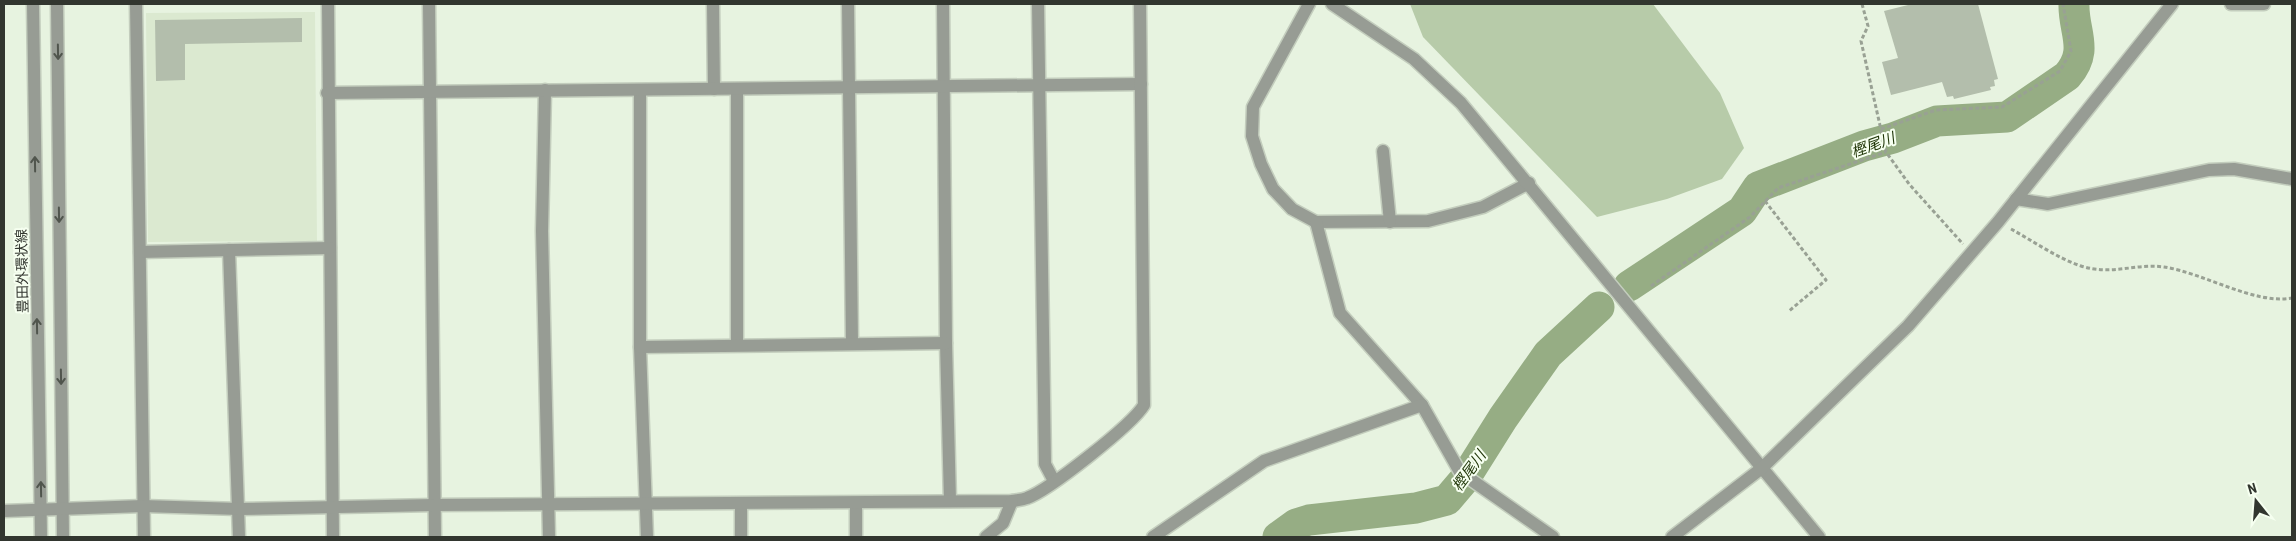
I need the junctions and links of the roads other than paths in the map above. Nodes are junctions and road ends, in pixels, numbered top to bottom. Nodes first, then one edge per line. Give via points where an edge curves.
1 (33, 4) edge
2 (57, 4) edge
3 (136, 4) edge
4 (328, 4) edge
5 (430, 4) edge
6 (713, 4) edge
7 (848, 4) edge
8 (943, 4) edge
9 (1038, 4) edge
10 (1140, 4) edge
11 (1308, 4) edge
12 (1332, 4) edge
13 (2172, 4) edge
14 (2231, 4) edge
15 (2264, 4) edge
16 (1141, 84) junction
17 (1039, 86) junction
18 (849, 88) junction
19 (944, 88) junction
20 (714, 89) junction
21 (545, 90) junction
22 (737, 90) junction
23 (431, 91) junction
24 (640, 91) junction
25 (328, 94) junction
26 (1383, 151) dead end
27 (2292, 178) edge
28 (1529, 183) junction
29 (2016, 200) junction
30 (1316, 222) junction
31 (1390, 222) junction
32 (330, 248) junction
33 (230, 250) junction
34 (140, 252) junction
35 (946, 343) junction
36 (852, 344) junction
37 (737, 345) junction
38 (640, 346) junction
39 (1422, 405) junction
40 (1762, 468) junction
41 (1054, 481) junction
42 (1012, 501) junction
43 (856, 502) junction
44 (950, 502) junction
45 (741, 504) junction
46 (434, 505) junction
47 (548, 505) junction
48 (646, 505) junction
49 (143, 506) junction
50 (333, 507) junction
51 (63, 509) junction
52 (239, 509) junction
53 (41, 510) junction
54 (4, 511) edge
55 (41, 537) edge
56 (64, 537) edge
57 (144, 537) edge
58 (239, 537) edge
59 (334, 537) edge
60 (435, 537) edge
61 (549, 537) edge
62 (647, 537) edge
63 (742, 537) edge
64 (856, 537) edge
65 (986, 537) edge
66 (1153, 537) edge
67 (1553, 537) edge
68 (1672, 537) edge
69 (1819, 537) edge

53 -> 1 street, 豊田外環状線
2 -> 51 street
3 - 34 street
4 - 25 street
5 - 23 street
6 - 20 street
7 - 18 street
8 - 19 street
9 - 17 street
10 - 16 street
11 - 30 street via 1253,107 1252,136 1273,190 1292,209
12 - 28 street via 1414,59 1461,103
13 - 29 street
14 - 15 street
16 - 17 street
16 - 41 street via 1144,405 1120,431
17 - 19 street
17 - 41 street via 1045,464
18 - 19 street
18 - 22 street
18 - 36 street
19 - 35 street
20 - 22 street
20 - 24 street
21 - 23 street
21 - 24 street
21 - 47 street via 542,231
22 - 37 street
23 - 25 street
23 - 46 street
24 - 38 street
25 - 32 street
26 - 31 street
27 - 29 street via 2234,169 2209,170 2048,204
28 - 31 street via 1483,207 1428,221
28 - 40 street
29 - 40 street via 1908,326
30 - 31 street
30 - 39 street via 1340,313
32 - 33 street
32 - 50 street
33 - 34 street
33 - 52 street
34 - 49 street
35 - 36 street
35 - 44 street
36 - 37 street
37 - 38 street
38 - 48 street
39 - 66 street via 1264,461
39 - 67 street via 1460,472
40 - 68 street
40 - 69 street
41 - 42 street via 1026,498
42 - 44 street
42 - 65 street via 1002,523
43 - 44 street
43 - 45 street
43 - 64 street
45 - 48 street
45 - 63 street
46 - 47 street
46 - 50 street
46 - 60 street
47 - 48 street
47 - 61 street
48 - 62 street
49 - 51 street
49 - 52 street
49 - 57 street
50 - 52 street
50 - 59 street
51 - 53 street
51 - 56 street
52 - 58 street
53 - 54 street
53 - 55 street, 豊田外環状線

